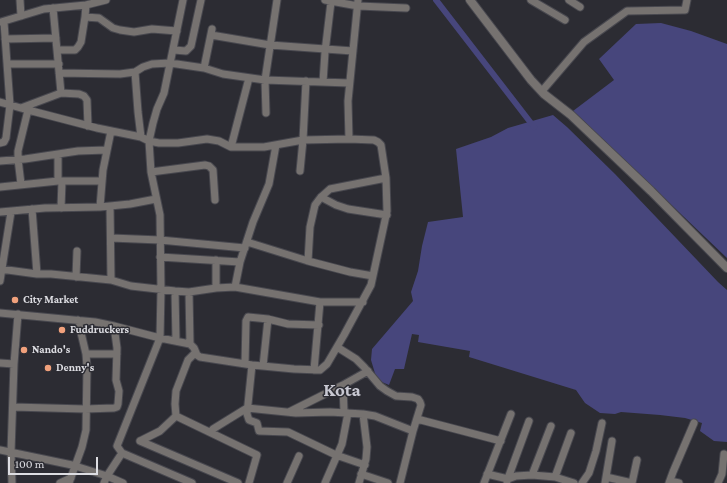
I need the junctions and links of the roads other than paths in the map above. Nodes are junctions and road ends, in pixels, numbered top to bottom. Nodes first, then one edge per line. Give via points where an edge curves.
1 (20, 0) edge
2 (106, 0) edge
3 (183, 0) edge
4 (201, 0) edge
5 (277, 0) edge
6 (470, 0) edge
7 (531, 0) edge
8 (569, 0) edge
9 (687, 0) edge
10 (328, 1) edge
11 (358, 3) edge
12 (86, 5) junction
13 (580, 7) dead end
14 (53, 8) junction
15 (406, 8) dead end
16 (22, 16) junction
17 (85, 17) junction
18 (565, 20) dead end
19 (2, 22) edge
20 (177, 31) junction
21 (56, 38) junction
22 (5, 39) junction
23 (270, 45) junction
24 (325, 49) junction
25 (58, 50) junction
26 (174, 50) junction
27 (353, 50) junction
28 (7, 64) junction
29 (59, 64) junction
30 (170, 64) junction
31 (204, 68) junction
32 (135, 72) junction
33 (59, 73) junction
34 (249, 78) junction
35 (265, 80) junction
36 (306, 81) junction
37 (323, 82) junction
38 (349, 83) junction
39 (542, 91) junction
40 (61, 93) junction
41 (0, 102) edge
42 (10, 105) junction
43 (25, 109) junction
44 (266, 113) dead end
45 (88, 126) junction
46 (111, 131) junction
47 (141, 137) junction
48 (349, 139) junction
49 (303, 140) junction
50 (149, 141) junction
51 (0, 143) edge
52 (276, 145) junction
53 (231, 147) junction
54 (106, 150) junction
55 (58, 154) junction
56 (18, 159) junction
57 (0, 161) edge
58 (300, 171) dead end
59 (151, 172) junction
60 (386, 178) junction
61 (60, 181) junction
62 (102, 181) junction
63 (21, 184) junction
64 (0, 187) edge
65 (321, 197) junction
66 (156, 199) junction
67 (215, 200) dead end
68 (110, 206) junction
69 (61, 208) junction
70 (100, 208) junction
71 (32, 210) junction
72 (0, 212) edge
73 (11, 212) junction
74 (387, 215) junction
75 (111, 238) junction
76 (160, 240) junction
77 (246, 245) junction
78 (77, 251) dead end
79 (160, 257) junction
80 (216, 260) junction
81 (308, 261) junction
82 (240, 262) junction
83 (727, 268) edge
84 (1, 269) edge
85 (37, 274) junction
86 (374, 276) junction
87 (76, 277) junction
88 (111, 280) junction
89 (0, 281) edge
90 (235, 287) junction
91 (216, 288) junction
92 (161, 290) junction
93 (175, 291) junction
94 (189, 292) junction
95 (320, 302) junction
96 (363, 302) junction
97 (0, 313) edge
98 (18, 314) junction
99 (78, 320) junction
100 (268, 320) junction
101 (319, 325) junction
102 (114, 326) junction
103 (160, 338) junction
104 (176, 341) junction
105 (190, 344) junction
106 (337, 347) junction
107 (195, 353) junction
108 (86, 354) junction
109 (117, 354) junction
110 (0, 363) edge
111 (14, 364) junction
112 (248, 364) junction
113 (263, 366) junction
114 (314, 370) junction
115 (368, 371) junction
116 (343, 385) junction
117 (13, 407) junction
118 (247, 408) junction
119 (85, 409) junction
120 (289, 412) junction
121 (346, 413) junction
122 (363, 414) junction
123 (511, 414) dead end
124 (176, 416) junction
125 (417, 419) junction
126 (529, 421) dead end
127 (602, 423) dead end
128 (694, 423) dead end
129 (551, 426) dead end
130 (214, 429) dead end
131 (413, 430) junction
132 (572, 432) dead end
133 (500, 440) junction
134 (612, 441) dead end
135 (0, 450) edge
136 (12, 452) junction
137 (122, 453) junction
138 (724, 454) dead end
139 (336, 455) junction
140 (299, 456) dead end
141 (637, 460) dead end
142 (365, 465) junction
143 (76, 466) junction
144 (361, 474) junction
145 (487, 474) junction
146 (532, 475) junction
147 (555, 477) junction
148 (70, 480) edge
149 (106, 480) edge
150 (606, 480) edge
151 (507, 481) edge
152 (669, 482) edge
153 (12, 483) edge
154 (60, 483) edge
155 (123, 483) edge
156 (192, 483) edge
157 (238, 483) edge
158 (249, 483) edge
159 (287, 483) edge
160 (325, 483) edge
161 (359, 483) edge
162 (388, 483) edge
163 (400, 483) edge
164 (484, 483) edge
165 (574, 483) edge
166 (582, 483) edge
167 (632, 483) edge
168 (679, 483) edge
169 (718, 483) edge

1 - 16 street
2 - 12 street
3 - 20 street
4 - 26 street via 191,46 186,51
5 - 23 street
6 - 39 street
7 - 18 street
8 - 13 street
9 - 39 street via 685,10 627,11 584,42
10 - 11 street
10 - 24 street
11 - 15 street
11 - 27 street
12 - 14 street
12 - 17 street
14 - 16 street
14 - 21 street
16 - 19 street
17 - 20 street via 99,18 120,30
17 - 25 street via 78,47 75,50
19 - 22 street
20 - 26 street
21 - 22 street
21 - 25 street
22 - 28 street
23 - 24 street
23 - 31 street via 211,32
23 - 35 street
24 - 27 street
24 - 37 street
25 - 29 street
26 - 30 street
27 - 38 street
28 - 29 street
28 - 42 street
29 - 33 street
30 - 31 street
30 - 32 street via 152,64
30 - 50 street
31 - 34 street
32 - 33 street
32 - 47 street
33 - 40 street
34 - 35 street
34 - 53 street
35 - 36 street
35 - 44 street
36 - 37 street
36 - 49 street
37 - 38 street
38 - 48 street
39 - 83 street via 651,191
40 - 43 street
40 - 45 street via 84,96 87,100
41 - 42 street
42 - 43 street
42 - 51 street via 6,138
43 - 45 street
43 - 56 street
45 - 46 street
46 - 47 street
46 - 54 street
47 - 50 street
48 - 49 street
48 - 60 street via 378,142 381,146
49 - 52 street
49 - 58 street
50 - 53 street via 178,143 207,139
50 - 59 street
52 - 53 street
52 - 77 street via 269,184
54 - 55 street
54 - 62 street
55 - 56 street
55 - 61 street
56 - 57 street
56 - 63 street
59 - 66 street
59 - 67 street via 209,166 213,170
60 - 65 street via 330,189
60 - 74 street
61 - 62 street
61 - 63 street
61 - 69 street
62 - 70 street
63 - 64 street
65 - 74 street via 348,209
65 - 81 street via 310,227
66 - 68 street
66 - 76 street via 160,216
68 - 70 street
68 - 75 street
69 - 70 street
69 - 71 street
71 - 73 street
71 - 85 street
72 - 73 street
73 - 84 street
74 - 86 street
75 - 76 street
75 - 88 street
76 - 77 street
76 - 79 street
77 - 81 street
77 - 82 street
78 - 87 street
79 - 80 street
79 - 92 street
80 - 82 street
80 - 91 street
81 - 86 street
82 - 90 street
84 - 85 street
84 - 89 street
85 - 87 street
86 - 96 street
87 - 88 street
88 - 92 street via 130,286
90 - 91 street
90 - 95 street
91 - 94 street
92 - 93 street
92 - 103 street
93 - 94 street
93 - 104 street
94 - 105 street
95 - 96 street
95 - 101 street
96 - 106 street
97 - 98 street
98 - 99 street
98 - 111 street
99 - 102 street
99 - 108 street
100 - 101 street via 294,325
100 - 112 street via 246,318
100 - 113 street
101 - 114 street
102 - 103 street
102 - 109 street
103 - 104 street
103 - 137 street via 118,442 117,446
104 - 105 street
105 - 107 street
106 - 114 street via 324,368
106 - 115 street via 356,359
107 - 112 street via 200,357
107 - 124 street via 188,360 176,391
108 - 109 street
108 - 119 street
109 - 119 street via 115,374 119,391 118,404 114,408
110 - 111 street
111 - 117 street
112 - 113 street
112 - 118 street
113 - 114 street
115 - 116 street
115 - 125 street via 387,391 396,396 418,399 421,405
116 - 120 street
116 - 121 street
117 - 119 street
117 - 136 street
118 - 120 street
118 - 130 street
118 - 139 street via 247,418 257,423 259,431 288,432
119 - 143 street via 86,430
120 - 121 street
121 - 122 street
121 - 139 street via 342,444
122 - 131 street
122 - 142 street via 367,447
123 - 133 street
124 - 157 street via 160,431 140,441
124 - 158 street via 256,455
125 - 131 street
125 - 133 street
126 - 151 street
127 - 166 street via 589,473
128 - 152 street
129 - 146 street
131 - 163 street
132 - 147 street
133 - 145 street
134 - 150 street
135 - 136 street
136 - 143 street
136 - 153 street
137 - 149 street
137 - 156 street
138 - 169 street via 722,474
139 - 142 street
139 - 160 street
140 - 159 street
141 - 167 street
142 - 144 street
143 - 148 street
143 - 149 street
144 - 161 street
144 - 162 street
145 - 151 street
145 - 164 street
146 - 147 street
146 - 151 street via 516,476
147 - 165 street
148 - 154 street
149 - 155 street
150 - 167 street
152 - 168 street

